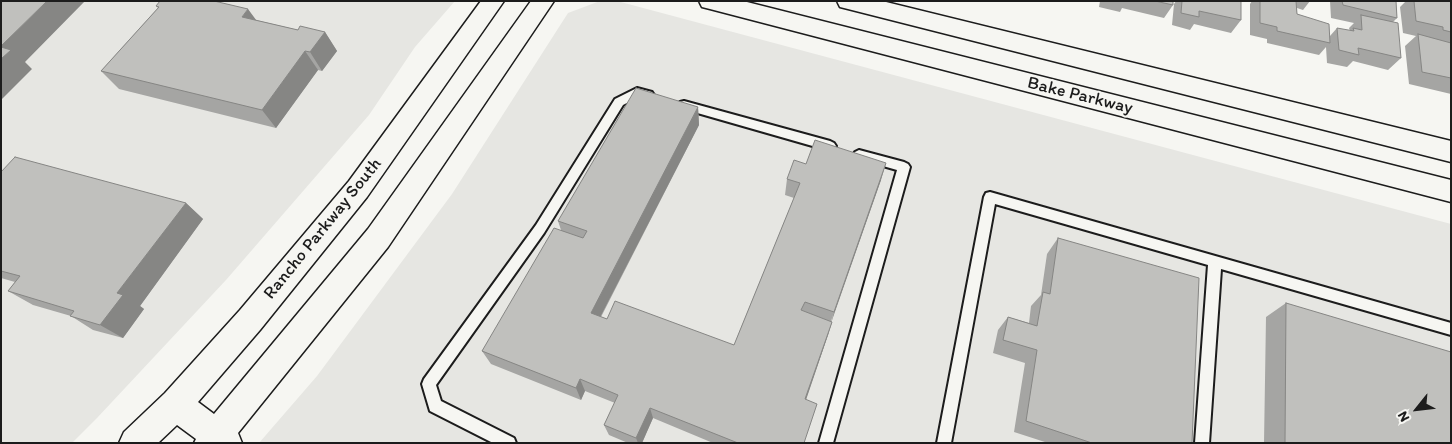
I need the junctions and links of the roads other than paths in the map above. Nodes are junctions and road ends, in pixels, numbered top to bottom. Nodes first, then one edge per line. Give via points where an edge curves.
1 (493, 1) edge
2 (543, 1) edge
3 (710, 1) edge
4 (848, 1) edge
5 (656, 97) edge
6 (675, 102) edge
7 (1451, 152) edge
8 (1451, 190) edge
9 (1215, 262) junction
10 (1451, 329) edge
11 (176, 404) junction
12 (217, 441) edge
13 (135, 443) edge
14 (509, 443) edge
15 (826, 443) edge
16 (944, 443) edge
17 (1202, 443) edge

1 - 11 main road, Rancho Parkway South via 358,189
2 - 12 main road via 378,238
3 - 8 main road, Bake Parkway
4 - 7 main road, Bake Parkway
5 - 14 lane via 637,92 619,102 540,229 429,384 435,406
6 - 15 lane via 904,167
9 - 10 lane
9 - 16 lane via 990,198
9 - 17 lane
11 - 12 main road
11 - 13 main road, Rancho Parkway South

